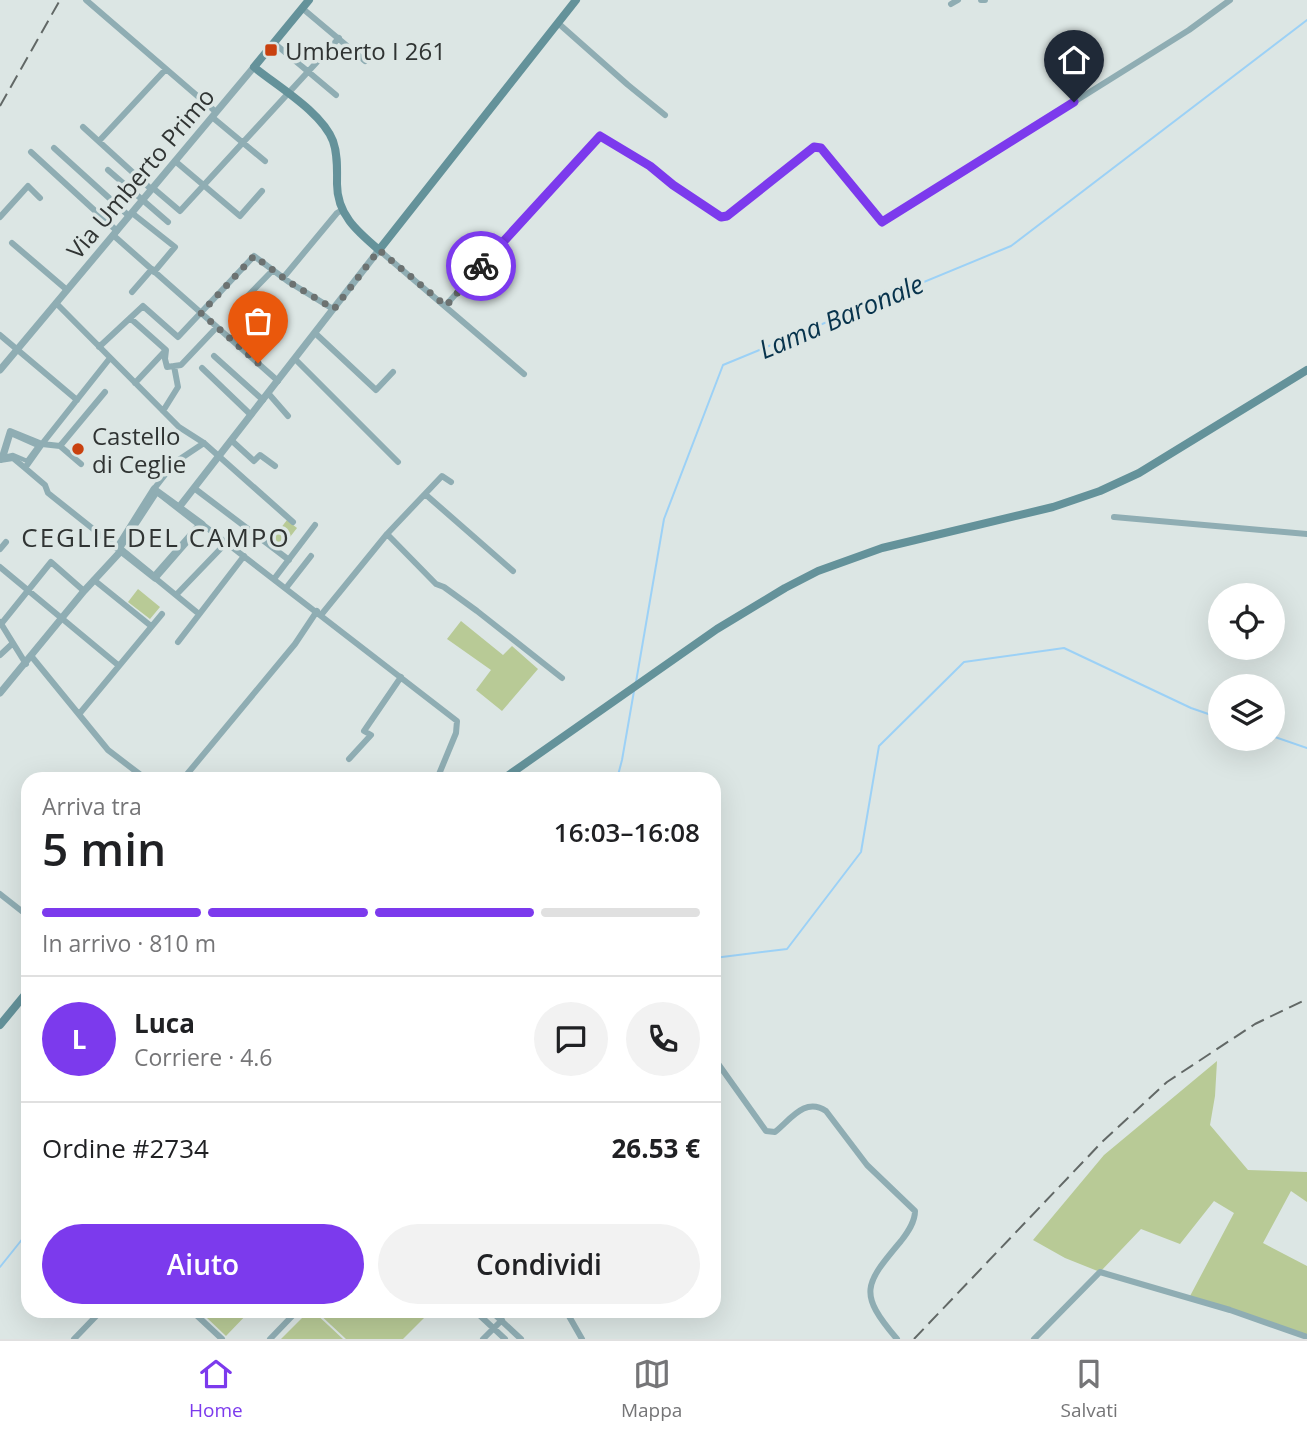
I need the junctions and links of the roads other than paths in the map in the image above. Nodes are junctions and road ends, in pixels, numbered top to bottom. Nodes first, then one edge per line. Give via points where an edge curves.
1 (86, 0) edge
2 (309, 0) edge
3 (576, 0) edge
4 (1230, 0) edge
5 (302, 8) junction
6 (558, 23) junction
7 (339, 38) junction
8 (274, 43) junction
9 (365, 61) dead end
10 (254, 67) junction
11 (166, 69) junction
12 (308, 72) junction
13 (288, 94) junction
14 (336, 95) dead end
15 (214, 114) junction
16 (666, 115) dead end
17 (83, 127) dead end
18 (99, 141) junction
19 (242, 142) junction
20 (54, 148) dead end
21 (31, 152) dead end
22 (175, 161) junction
23 (265, 162) dead end
24 (108, 170) dead end
25 (203, 185) junction
26 (152, 189) junction
27 (262, 191) dead end
28 (40, 198) dead end
29 (142, 201) junction
30 (342, 210) junction
31 (131, 214) junction
32 (0, 217) edge
33 (168, 222) dead end
34 (115, 233) junction
35 (12, 243) dead end
36 (379, 250) junction
37 (273, 270) junction
38 (153, 271) junction
39 (283, 278) junction
40 (67, 290) junction
41 (132, 292) dead end
42 (56, 303) junction
43 (238, 306) dead end
44 (446, 306) junction
45 (334, 309) junction
46 (201, 313) junction
47 (130, 318) junction
48 (217, 327) junction
49 (315, 333) junction
50 (0, 335) edge
51 (99, 346) junction
52 (17, 349) junction
53 (166, 350) junction
54 (214, 356) dead end
55 (110, 358) junction
56 (295, 359) junction
57 (174, 366) junction
58 (202, 368) dead end
59 (0, 370) edge
60 (1307, 370) edge
61 (393, 372) dead end
62 (524, 374) dead end
63 (278, 381) junction
64 (135, 383) junction
65 (105, 392) dead end
66 (266, 397) junction
67 (77, 400) junction
68 (163, 411) junction
69 (251, 415) junction
70 (288, 416) dead end
71 (232, 440) junction
72 (204, 443) junction
73 (42, 444) junction
74 (60, 446) junction
75 (219, 456) junction
76 (1, 460) edge
77 (398, 462) dead end
78 (80, 464) dead end
79 (26, 465) junction
80 (275, 466) dead end
81 (451, 482) dead end
82 (194, 488) junction
83 (154, 489) junction
84 (425, 494) junction
85 (180, 506) junction
86 (1114, 517) dead end
87 (293, 522) dead end
88 (202, 524) junction
89 (315, 525) dead end
90 (387, 534) junction
91 (1307, 534) edge
92 (6, 542) dead end
93 (227, 542) junction
94 (0, 549) edge
95 (119, 549) junction
96 (244, 556) junction
97 (310, 556) dead end
98 (289, 560) junction
99 (0, 567) edge
100 (513, 571) dead end
101 (155, 577) junction
102 (274, 579) junction
103 (94, 580) junction
104 (286, 588) junction
105 (29, 590) junction
106 (84, 592) junction
107 (176, 595) junction
108 (319, 613) junction
109 (162, 614) dead end
110 (199, 614) junction
111 (63, 618) junction
112 (1, 623) edge
113 (151, 626) junction
114 (178, 642) dead end
115 (13, 643) junction
116 (0, 655) edge
117 (29, 660) junction
118 (118, 665) junction
119 (401, 677) junction
120 (562, 678) dead end
121 (0, 694) edge
122 (79, 713) junction
123 (349, 759) dead end
124 (137, 772) edge
125 (189, 772) edge
126 (440, 772) edge
127 (513, 772) edge
128 (0, 894) edge
129 (21, 910) edge
130 (21, 1000) edge
131 (0, 1026) edge
132 (721, 1068) edge
133 (94, 1318) edge
134 (200, 1318) edge
135 (290, 1318) edge
136 (483, 1318) edge
137 (500, 1318) edge
138 (570, 1318) edge
139 (502, 1320) junction
140 (494, 1328) junction
141 (1307, 1337) edge
142 (74, 1339) edge
143 (222, 1339) edge
144 (270, 1339) edge
145 (483, 1339) edge
146 (505, 1339) edge
147 (522, 1339) edge
148 (582, 1339) edge
149 (897, 1339) edge
150 (1034, 1339) edge

1 - 11 street
2 - 5 main road, Via Umberto Primo
3 - 6 main road
4 - 44 street via 882,222 821,148 814,147 721,217 600,136
5 - 7 street
5 - 8 main road, Via Umberto Primo
6 - 16 street
6 - 36 main road
7 - 9 street
7 - 12 street
8 - 10 main road, Via Umberto Primo
8 - 12 street
10 - 13 main road
10 - 15 street, Via Umberto Primo
11 - 15 street
11 - 18 street
12 - 13 street
12 - 14 street
13 - 19 street
13 - 30 main road via 322,123 333,140
15 - 19 street
15 - 22 street, Via Umberto Primo
17 - 18 street
18 - 26 street
19 - 23 street
19 - 25 street
20 - 31 street
21 - 34 street
22 - 25 street
22 - 26 street, Via Umberto Primo
24 - 29 street
25 - 26 street via 180,211
25 - 27 street via 240,216
26 - 29 street, Via Umberto Primo
28 - 32 street via 28,186
29 - 31 street, Via Umberto Primo
29 - 33 street
30 - 36 main road via 356,231
30 - 39 street
31 - 34 street, Via Umberto Primo
31 - 38 street via 175,247
34 - 38 street
34 - 40 street, Via Umberto Primo
35 - 40 street
36 - 44 street
36 - 45 street
37 - 39 street
37 - 43 street
37 - 46 street via 254,256
38 - 41 street
38 - 46 street
39 - 45 street
40 - 42 street, Via Umberto Primo
42 - 51 street
42 - 52 street, Via Umberto Primo
44 - 62 street
45 - 49 street
46 - 47 street via 178,337 143,306
46 - 48 street
47 - 51 street
47 - 53 street
48 - 57 street via 183,363
48 - 63 street
49 - 56 street
49 - 61 street via 376,390
50 - 52 street
51 - 55 street
52 - 59 street, Via Umberto Primo
52 - 67 street
53 - 57 street via 167,366
53 - 64 street
54 - 66 street
55 - 64 street
55 - 67 street
56 - 63 street
56 - 77 street
57 - 68 street via 178,387
58 - 69 street
60 - 127 main road via 1139,473 1100,491 1053,507 882,548 818,571 751,607
63 - 66 street
64 - 68 street
65 - 74 street
66 - 69 street
66 - 70 street
67 - 73 street
68 - 72 street
69 - 71 street
71 - 75 street
71 - 80 street via 254,461 260,456
72 - 75 street
72 - 83 street via 174,463
73 - 74 street
73 - 76 street via 10,431
73 - 79 street
74 - 78 street
75 - 82 street
75 - 87 street
76 - 79 street via 13,458
79 - 79 street via 38,446 11,434 4,457 13,455
79 - 95 street via 48,493
81 - 84 street via 442,476
82 - 85 street
82 - 98 street
83 - 85 street
83 - 95 street
84 - 90 street
84 - 100 street
85 - 88 street
86 - 91 street
88 - 93 street
88 - 101 street
89 - 98 street
90 - 108 street
90 - 120 street via 436,584
92 - 94 street
93 - 96 street
93 - 107 street
95 - 101 street
95 - 103 street
96 - 102 street
96 - 110 street
97 - 104 street
98 - 102 street
99 - 105 street
101 - 101 street via 121,548 156,493 198,525
101 - 107 street
102 - 104 street
103 - 106 street
103 - 113 street
104 - 108 street
105 - 106 street via 51,562
105 - 111 street
105 - 112 street
106 - 111 street
107 - 110 street
108 - 119 street
108 - 125 street
109 - 113 street
110 - 114 street
111 - 117 street
111 - 118 street
112 - 115 street
113 - 118 street
115 - 116 street
115 - 117 street
117 - 121 street
117 - 122 street
118 - 122 street
119 - 123 street via 364,731 371,735
119 - 126 street via 457,720
122 - 124 street via 108,750
128 - 129 street
130 - 131 main road
132 - 149 street via 766,1130 775,1132 811,1105 826,1111 867,1165 915,1211 908,1233 869,1288 880,1319
133 - 142 street
134 - 143 street
135 - 144 street
136 - 140 street
137 - 139 street
138 - 148 street
139 - 140 street
139 - 147 street
140 - 145 street
140 - 146 street
141 - 150 street via 1100,1272

